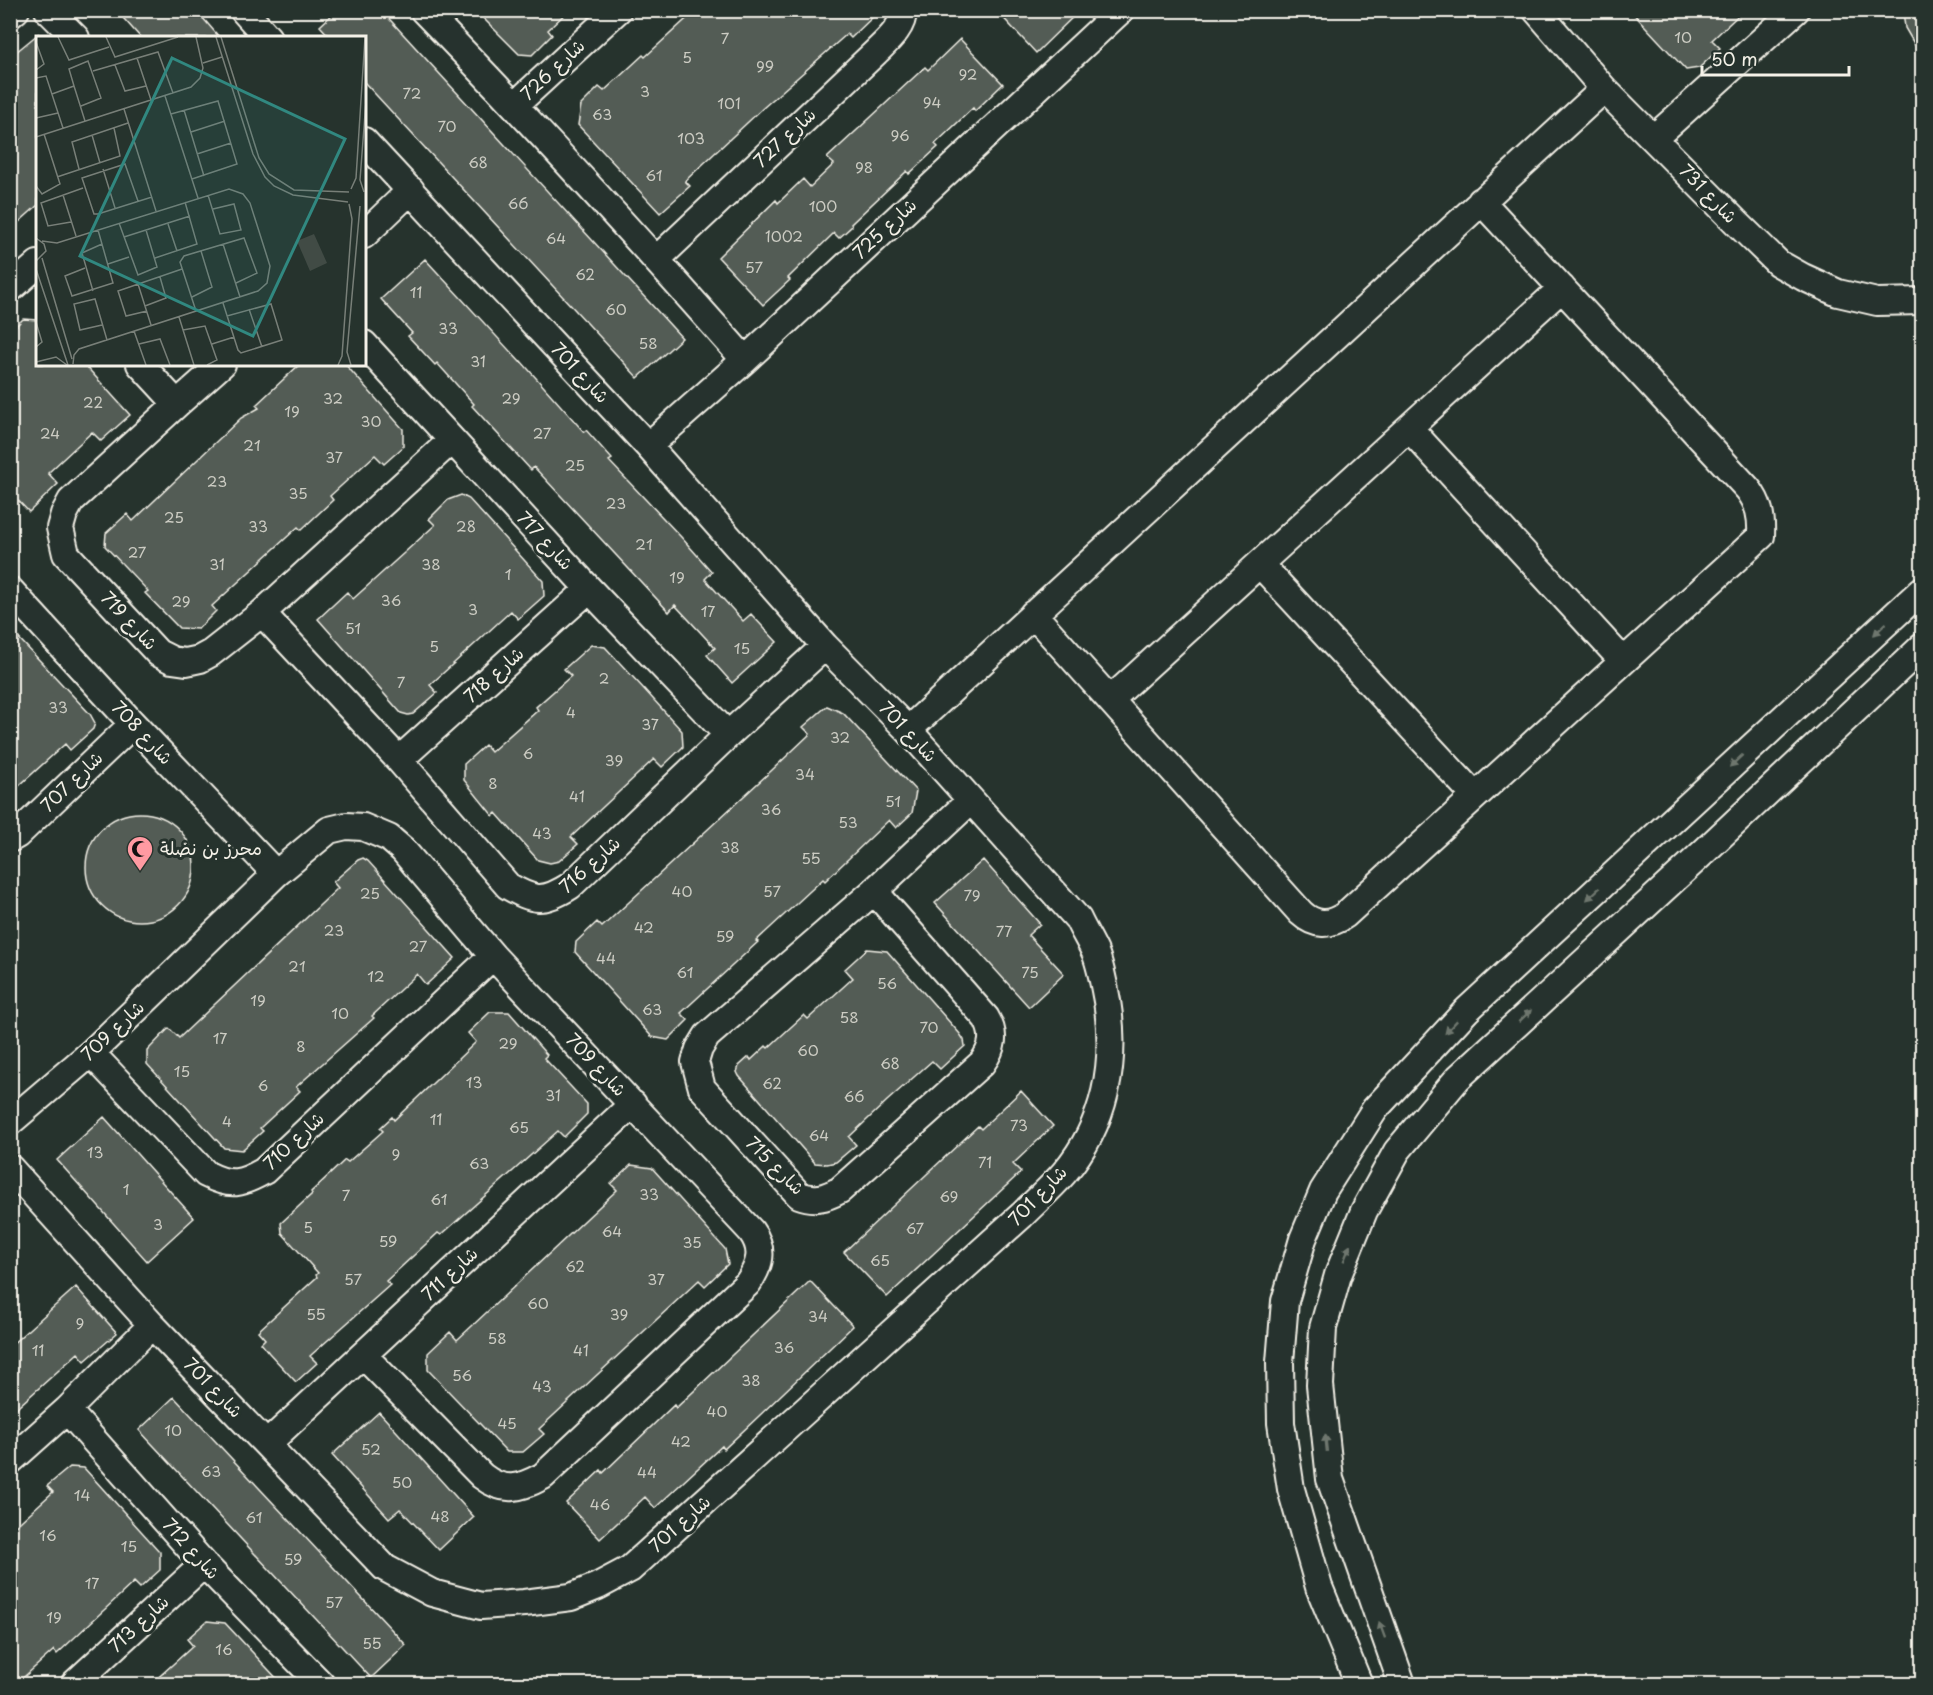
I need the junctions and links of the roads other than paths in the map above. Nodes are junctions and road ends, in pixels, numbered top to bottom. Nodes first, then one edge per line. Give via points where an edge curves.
1 (16, 10) edge
2 (48, 10) edge
3 (243, 10) edge
4 (423, 10) edge
5 (618, 10) edge
6 (903, 10) edge
7 (1121, 10) edge
8 (1536, 10) edge
9 (1796, 10) edge
10 (10, 15) edge
11 (74, 36) edge
12 (266, 36) edge
13 (1604, 89) junction
14 (515, 105) junction
15 (1654, 138) junction
16 (366, 143) edge
17 (411, 190) junction
18 (1481, 201) junction
19 (366, 233) edge
20 (656, 260) junction
21 (36, 266) edge
22 (1562, 288) junction
23 (10, 289) edge
24 (1923, 301) edge
25 (366, 346) edge
26 (745, 360) junction
27 (143, 366) edge
28 (220, 366) edge
29 (177, 404) junction
30 (1409, 428) junction
31 (452, 440) junction
32 (648, 446) junction
33 (1260, 564) junction
34 (589, 589) junction
35 (10, 590) edge
36 (1923, 590) edge
37 (262, 613) junction
38 (1033, 614) junction
39 (825, 646) junction
40 (1923, 647) edge
41 (1623, 661) junction
42 (1110, 700) junction
43 (133, 724) junction
44 (908, 730) junction
45 (728, 735) junction
46 (399, 760) junction
47 (1475, 796) junction
48 (971, 800) junction
49 (10, 839) edge
50 (276, 874) junction
51 (874, 891) junction
52 (493, 956) junction
53 (91, 1053) junction
54 (633, 1104) junction
55 (10, 1122) edge
56 (10, 1168) edge
57 (152, 1325) junction
58 (363, 1355) junction
59 (67, 1410) junction
60 (267, 1444) junction
61 (10, 1461) edge
62 (204, 1564) junction
63 (74, 1684) edge
64 (321, 1684) edge
65 (1359, 1684) edge
66 (1402, 1684) edge

1 - 10 street
2 - 11 street
3 - 12 street
4 - 14 street
5 - 14 street, شارع 726
6 - 20 street, شارع 727 via 894,34
7 - 26 street, شارع 725
8 - 13 street, شارع 731
9 - 15 street
13 - 15 street, شارع 731
13 - 18 street
14 - 20 street
15 - 24 street, شارع 731 via 1778,262 1838,293 1878,302
16 - 17 street, شارع 701
17 - 19 street
17 - 32 street, شارع 701
18 - 22 street
18 - 38 street
20 - 26 street
21 - 23 street
22 - 30 street
22 - 41 street via 1748,489 1761,515 1761,536
25 - 31 street, شارع 717
26 - 32 street, شارع 725
27 - 29 street
28 - 29 street, شارع 719
29 - 37 street, شارع 719 via 71,501 60,528 66,554 158,653 172,660 200,659
30 - 33 street
30 - 41 street
31 - 34 street, شارع 717
31 - 37 street, شارع 719
32 - 39 street, شارع 701
33 - 42 street
33 - 47 street
34 - 45 street, شارع 717
34 - 46 street, شارع 718
35 - 43 street, شارع 708
36 -> 65 street via 1467,1010 1375,1109 1323,1191 1303,1239 1285,1300 1281,1423 1291,1489 1319,1587
37 - 46 street, شارع 716
38 - 42 street
38 - 44 street
39 - 44 street, شارع 701
39 - 45 street, شارع 716
66 -> 40 street via 1330,1479 1320,1385 1323,1328 1338,1275 1364,1211 1398,1151 1458,1078
41 - 47 street
42 - 47 street via 1313,922 1329,923 1345,915
43 - 49 street, شارع 707
43 - 50 street, شارع 708
44 - 48 street, شارع 701
45 - 46 street, شارع 716 via 570,886 538,900 508,886
48 - 51 street, شارع 715
48 - 60 street, شارع 701 via 1078,920 1095,952 1110,1023 1108,1080 1090,1131 1064,1172 1015,1222 630,1569 571,1597 480,1606 432,1593 385,1568
50 - 52 street, شارع 709 via 329,830 363,826 404,850
50 - 53 street, شارع 709
51 - 51 street, شارع 715 via 708,1036 695,1062 702,1088 799,1195 807,1198 818,1199 840,1190 982,1063 993,1042 986,1018
52 - 53 street, شارع 710 via 264,1171 245,1181 229,1183 206,1174
52 - 54 street, شارع 709
53 - 55 street, شارع 709
54 - 58 street, شارع 711
54 - 58 street, شارع 709 via 757,1240 757,1270 748,1283 543,1476 525,1486 494,1485
56 - 57 street, شارع 701
57 - 59 street
57 - 60 street, شارع 701
58 - 60 street, شارع 711
59 - 61 street
59 - 62 street, شارع 712
62 - 63 street, شارع 713
62 - 64 street, شارع 712

